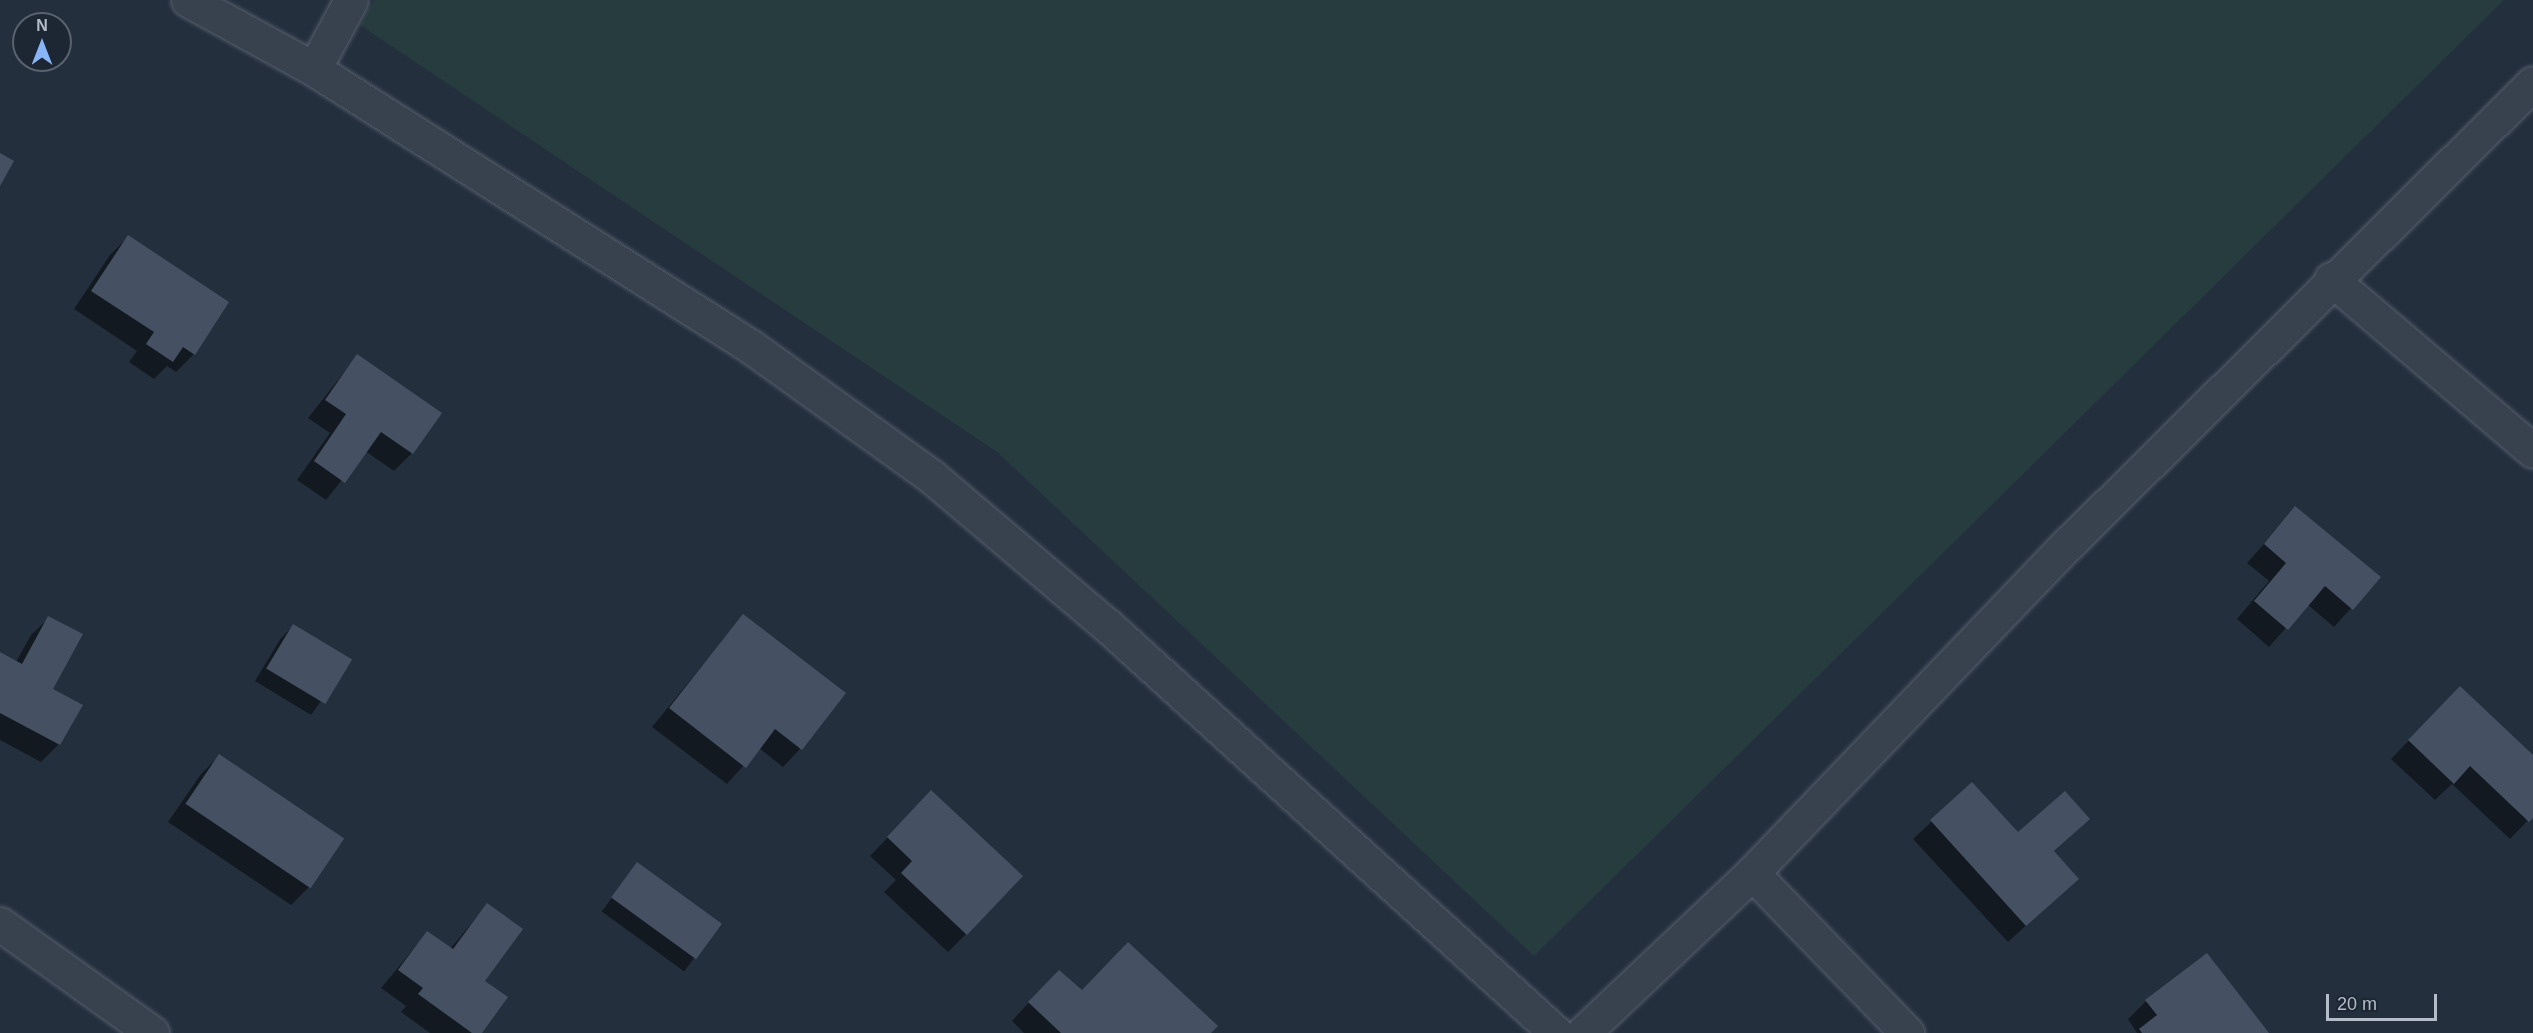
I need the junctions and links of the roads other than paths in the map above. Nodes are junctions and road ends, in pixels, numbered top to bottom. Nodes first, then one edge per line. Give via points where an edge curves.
1 (188, 0) edge
2 (351, 0) edge
3 (314, 69) junction
4 (2533, 83) edge
5 (2331, 279) junction
6 (2533, 451) edge
7 (1752, 873) junction
8 (0, 924) edge
9 (152, 1033) edge
10 (1556, 1033) edge
11 (1583, 1033) edge
12 (1907, 1033) edge

1 - 3 street
2 - 3 street
3 - 10 street via 750,346 931,476 1108,626
4 - 5 street
5 - 6 street
5 - 7 street via 2069,543
7 - 11 street
7 - 12 street
8 - 9 street

